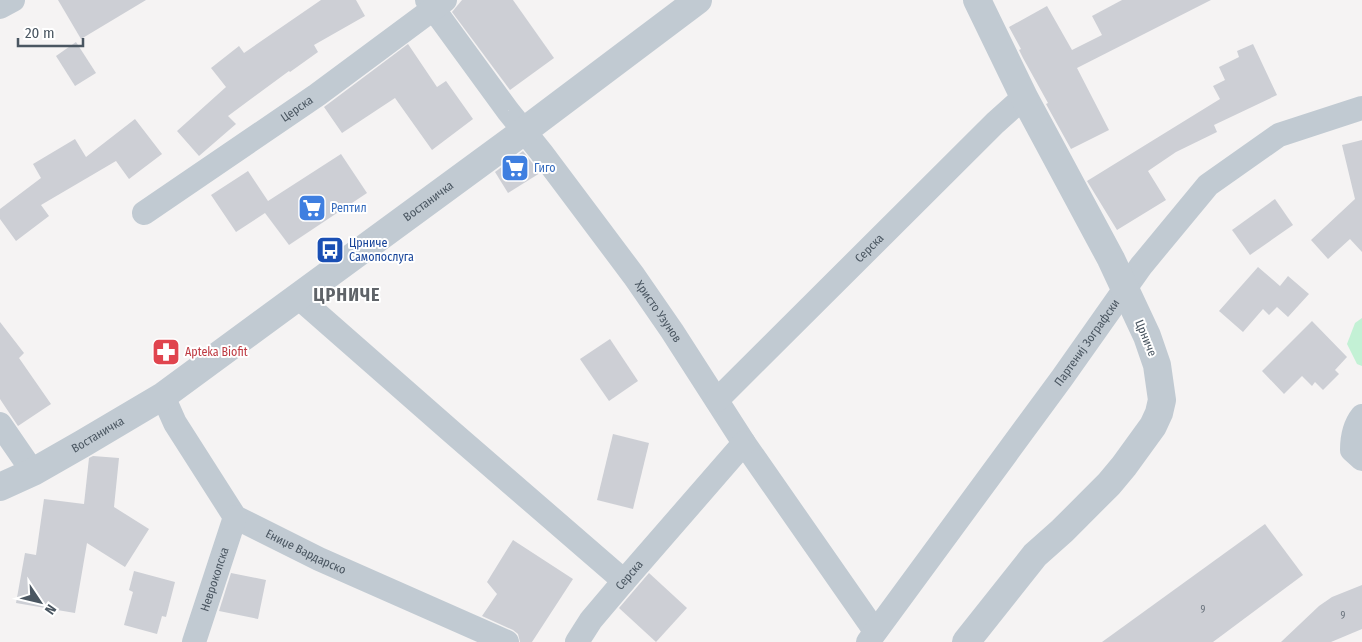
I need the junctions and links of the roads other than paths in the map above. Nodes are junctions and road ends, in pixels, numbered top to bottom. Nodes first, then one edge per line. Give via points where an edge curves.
1 (13, 0) edge
2 (698, 0) edge
3 (977, 0) edge
4 (435, 3) edge
5 (0, 7) edge
6 (1024, 97) junction
7 (1362, 108) edge
8 (524, 130) junction
9 (144, 213) dead end
10 (1125, 288) junction
11 (298, 297) junction
12 (163, 396) junction
13 (717, 400) junction
14 (1362, 416) edge
15 (0, 424) edge
16 (744, 443) junction
17 (1357, 455) edge
18 (33, 472) junction
19 (0, 487) edge
20 (235, 517) junction
21 (624, 581) junction
22 (872, 636) edge
23 (194, 642) edge
24 (506, 642) edge
25 (577, 642) edge
26 (966, 642) edge

1 - 5 street
2 - 8 street, Востаничка
3 - 6 street, Црниче
4 - 8 street, Христо Узунов
4 - 9 street, Церска via 318,95
6 - 10 street, Црниче
6 - 13 street, Серска
7 - 10 street, Партениј Зографски via 1279,135 1208,185
8 - 11 street, Востаничка
8 - 13 street, Христо Узунов via 634,276
10 - 22 street, Партениј Зографски
10 - 26 street, Црниче via 1157,365 1162,400 1159,413 1134,453 1109,484 1035,555
11 - 12 street, Востаничка
11 - 21 street
12 - 18 street, Востаничка
12 - 20 street via 175,423
13 - 16 street, Христо Узунов
14 - 17 street via 1352,439
15 - 18 street
16 - 21 street, Серска
16 - 22 street, Христо Узунов
18 - 19 street, Востаничка
20 - 23 street, Неврокопска
20 - 24 street, Ениџе Вардарско via 319,559
21 - 25 street, Серска

